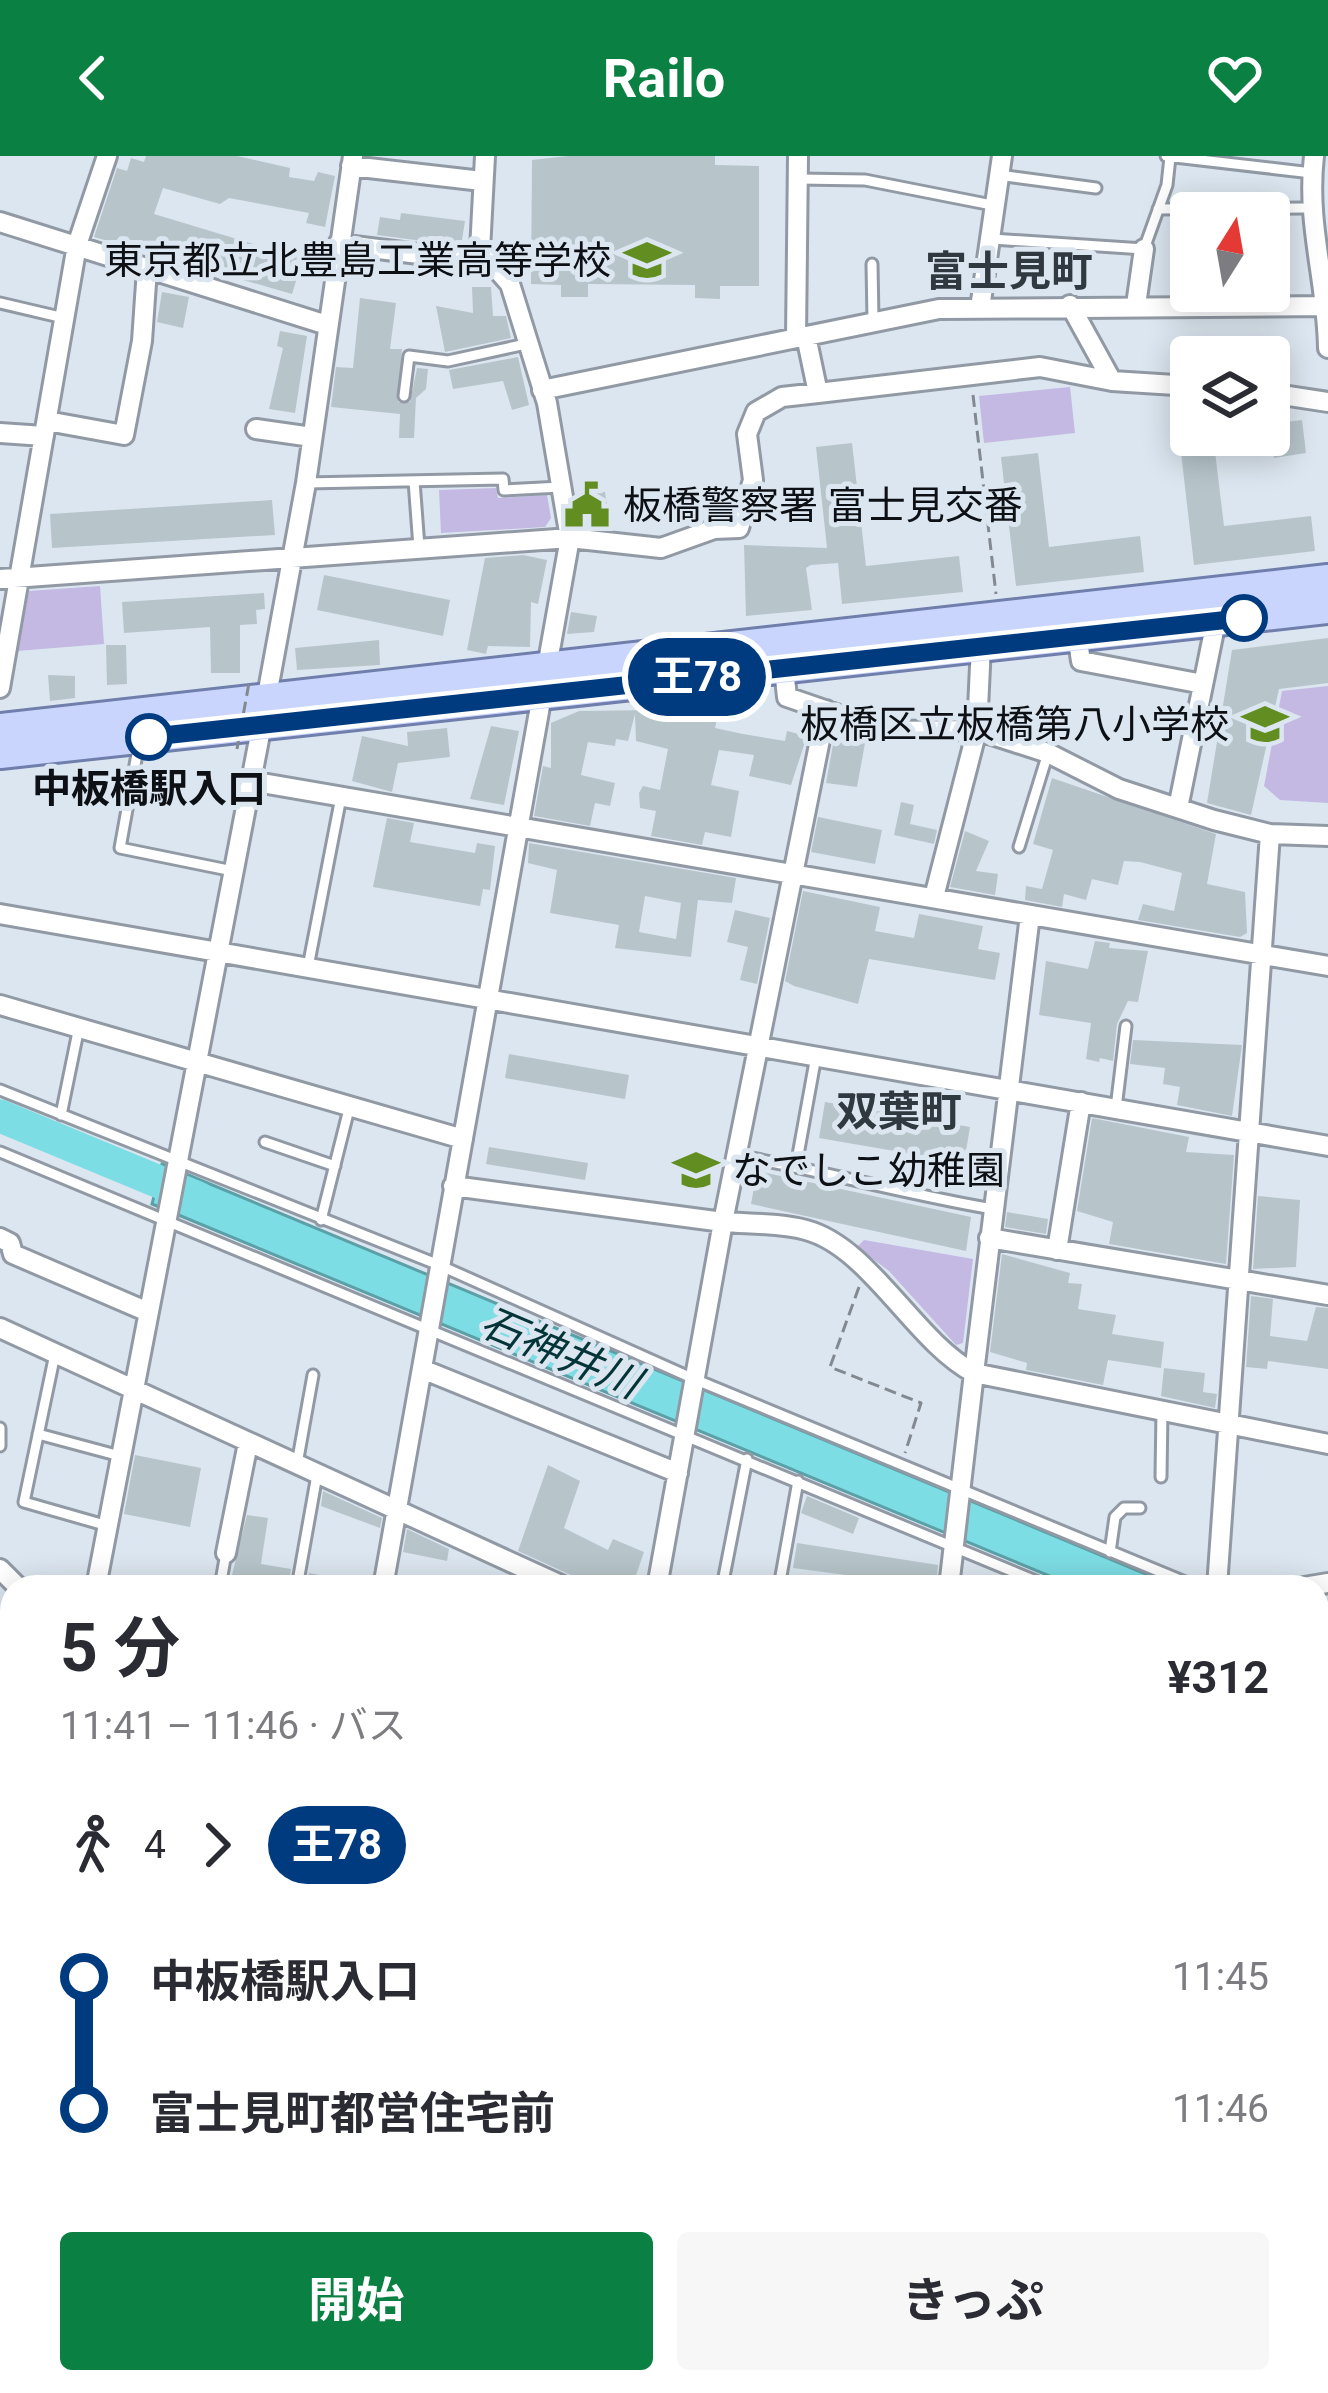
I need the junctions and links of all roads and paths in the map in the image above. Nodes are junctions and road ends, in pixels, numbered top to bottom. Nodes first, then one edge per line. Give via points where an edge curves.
1 (107, 156) edge
2 (485, 156) edge
3 (798, 156) edge
4 (1168, 156) edge
5 (352, 161) edge
6 (1313, 164) edge
7 (1000, 165) edge
8 (798, 179) junction
9 (482, 181) junction
10 (1096, 188) dead end
11 (992, 205) junction
12 (1308, 208) junction
13 (1158, 209) junction
14 (0, 222) edge
15 (987, 238) junction
16 (338, 244) junction
17 (77, 245) junction
18 (1144, 249) junction
19 (491, 263) junction
20 (872, 264) dead end
21 (147, 269) junction
22 (0, 303) edge
23 (1136, 304) junction
24 (1070, 305) junction
25 (1328, 306) edge
26 (980, 308) junction
27 (64, 318) junction
28 (873, 320) junction
29 (327, 325) junction
30 (801, 337) junction
31 (526, 344) junction
32 (1328, 348) edge
33 (970, 375) junction
34 (1112, 381) junction
35 (1170, 385) edge
36 (542, 390) junction
37 (818, 393) junction
38 (1290, 396) edge
39 (404, 397) dead end
40 (1328, 401) edge
41 (46, 429) junction
42 (256, 429) dead end
43 (0, 433) edge
44 (312, 437) junction
45 (414, 481) junction
46 (306, 482) junction
47 (564, 487) junction
48 (570, 538) junction
49 (419, 549) junction
50 (292, 560) junction
51 (10, 579) edge
52 (1328, 580) edge
53 (997, 603) dead end
54 (1328, 608) edge
55 (1216, 621) junction
56 (1077, 635) junction
57 (981, 644) junction
58 (784, 669) junction
59 (543, 681) junction
60 (1203, 684) junction
61 (0, 688) edge
62 (259, 703) junction
63 (826, 710) junction
64 (0, 730) edge
65 (977, 730) junction
66 (140, 738) junction
67 (237, 749) dead end
68 (0, 753) edge
69 (1048, 753) junction
70 (250, 781) junction
71 (341, 797) junction
72 (1178, 808) junction
73 (517, 827) junction
74 (1270, 834) junction
75 (1328, 836) edge
76 (1019, 847) dead end
77 (232, 871) junction
78 (791, 874) junction
79 (934, 897) junction
80 (0, 914) edge
81 (1030, 915) junction
82 (218, 951) junction
83 (1262, 955) junction
84 (1328, 966) edge
85 (308, 967) junction
86 (487, 999) junction
87 (0, 1005) edge
88 (1126, 1026) dead end
89 (79, 1027) junction
90 (757, 1046) junction
91 (816, 1056) junction
92 (196, 1061) junction
93 (0, 1090) edge
94 (1008, 1090) junction
95 (1081, 1102) junction
96 (350, 1106) junction
97 (1117, 1108) junction
98 (61, 1115) junction
99 (1248, 1132) junction
100 (463, 1138) junction
101 (265, 1142) dead end
102 (1328, 1146) edge
103 (0, 1152) edge
104 (736, 1155) junction
105 (176, 1166) junction
106 (334, 1166) junction
107 (796, 1166) junction
108 (453, 1186) junction
109 (993, 1209) junction
110 (166, 1219) junction
111 (321, 1220) junction
112 (723, 1222) junction
113 (0, 1238) edge
114 (989, 1238) junction
115 (1057, 1250) junction
116 (439, 1265) junction
117 (866, 1269) junction
118 (1239, 1279) junction
119 (1328, 1295) edge
120 (148, 1312) junction
121 (0, 1328) edge
122 (429, 1332) junction
123 (55, 1354) junction
124 (422, 1369) junction
125 (974, 1373) junction
126 (314, 1375) dead end
127 (694, 1379) junction
128 (133, 1388) junction
129 (1162, 1410) junction
130 (1228, 1423) junction
131 (0, 1428) edge
132 (686, 1432) junction
133 (38, 1434) junction
134 (248, 1443) junction
135 (1328, 1444) edge
136 (0, 1447) edge
137 (122, 1456) junction
138 (748, 1459) junction
139 (296, 1466) junction
140 (901, 1466) junction
141 (678, 1473) junction
142 (317, 1475) junction
143 (1161, 1477) dead end
144 (798, 1481) junction
145 (960, 1491) junction
146 (1140, 1508) dead end
147 (396, 1511) junction
148 (108, 1526) junction
149 (954, 1548) junction
150 (1110, 1552) junction
151 (226, 1553) joint
152 (98, 1575) edge
153 (222, 1575) edge
154 (299, 1575) edge
155 (385, 1575) edge
156 (538, 1575) edge
157 (659, 1575) edge
158 (724, 1575) edge
159 (781, 1575) edge
160 (951, 1575) edge
161 (1020, 1575) edge
162 (1168, 1575) edge
163 (1218, 1575) edge

1 - 17 street
2 - 9 street
3 - 8 street
4 - 6 lane
4 - 13 lane
5 - 9 street
5 - 16 street
6 - 12 street
7 - 10 lane
7 - 11 street
8 - 11 lane via 866,180
8 - 30 street
9 - 19 street via 480,250
11 - 15 street
12 - 13 lane
12 - 25 street
13 - 18 lane
14 - 17 street
15 - 18 lane
15 - 26 street
16 - 19 street
16 - 29 street
17 - 21 street
17 - 27 street
18 - 23 street
19 - 31 street via 510,284
20 - 28 lane
21 - 29 street
21 - 41 street via 124,434
22 - 27 lane
23 - 24 street
23 - 25 street
24 - 26 street
24 - 34 street
25 - 32 street
26 - 28 street
27 - 41 street
28 - 30 street
29 - 44 street
30 - 36 street
30 - 37 street
31 - 36 street
31 - 39 lane via 448,361 409,356
33 - 34 street via 1040,367
33 - 37 street
33 - 53 path
34 - 35 street
36 - 47 street
37 - 48 street via 782,397 756,412 747,434 753,480 739,528 661,548
38 - 40 street
41 - 43 street
41 - 51 street
42 - 44 street
44 - 46 street
45 - 46 lane
45 - 47 lane
45 - 49 lane
46 - 50 street
47 - 48 street
48 - 49 street
48 - 59 street
49 - 50 street
50 - 51 street
50 - 62 street
51 - 61 street
52 - 59 main road
54 - 55 main road
55 - 56 main road
55 - 60 street
56 - 57 main road
56 - 60 street via 1081,661
57 - 58 main road
57 - 65 street
58 - 59 main road
58 - 63 street via 787,698
59 - 62 main road
59 - 73 street
60 - 72 street
62 - 64 main road
62 - 66 main road
62 - 67 path, bridge
62 - 70 street
63 - 65 street via 886,731
63 - 78 street
65 - 69 street
65 - 79 street
66 - 68 main road
66 - 77 lane via 120,848
69 - 72 street
69 - 76 lane
70 - 71 street
70 - 77 street
71 - 73 street
71 - 85 lane
72 - 74 street
73 - 78 street
73 - 86 street
74 - 75 street
74 - 83 street
77 - 82 street
78 - 79 street
78 - 90 street
79 - 81 street
80 - 82 street
81 - 83 street
81 - 94 street
82 - 85 street
82 - 92 street
83 - 84 street
83 - 99 street
85 - 86 street
86 - 90 street
86 - 100 street
87 - 89 street
88 - 97 lane
89 - 92 street
89 - 98 lane
90 - 91 street
90 - 104 street
91 - 94 street
91 - 107 lane
92 - 96 street
92 - 105 street
93 - 98 lane
94 - 95 street
94 - 109 street
95 - 97 street
95 - 115 street
96 - 100 street
96 - 106 lane
97 - 99 street
98 - 105 lane
99 - 102 street
99 - 118 street
100 - 108 street
101 - 106 lane
103 - 110 lane
104 - 107 lane
104 - 112 street
105 - 110 street
105 - 111 lane
106 - 111 lane
107 - 109 lane
108 - 112 street
108 - 116 street
109 - 114 street
110 - 120 street
110 - 122 lane
111 - 116 lane
112 - 117 street via 809,1230
112 - 127 street
113 - 120 street via 13,1254
114 - 115 street
114 - 125 street
115 - 118 street
116 - 122 street
116 - 127 lane
117 - 125 street via 950,1360
117 - 140 path via 830,1367 921,1403
118 - 119 street
118 - 130 street
120 - 128 street
121 - 123 street
122 - 124 street
122 - 132 lane
123 - 128 street
123 - 133 lane
124 - 141 street
124 - 147 street
125 - 129 street
125 - 145 street
126 - 139 lane
127 - 132 street
127 - 140 lane
128 - 134 street
128 - 137 street
129 - 130 street
129 - 143 lane
130 - 135 street
130 - 163 street
131 - 136 lane
132 - 138 lane
132 - 141 street
133 - 137 lane
133 - 148 lane via 24,1502
134 - 139 street
134 - 151 street
137 - 148 street
138 - 144 lane
138 - 158 lane
139 - 142 street
140 - 145 lane
141 - 157 street
142 - 147 street
142 - 154 lane
144 - 149 lane
144 - 159 lane
145 - 149 street
145 - 150 lane
146 - 150 lane via 1115,1517
147 - 155 street
147 - 156 street
148 - 152 street
149 - 160 street
149 - 161 lane
150 - 162 lane
151 - 153 lane

